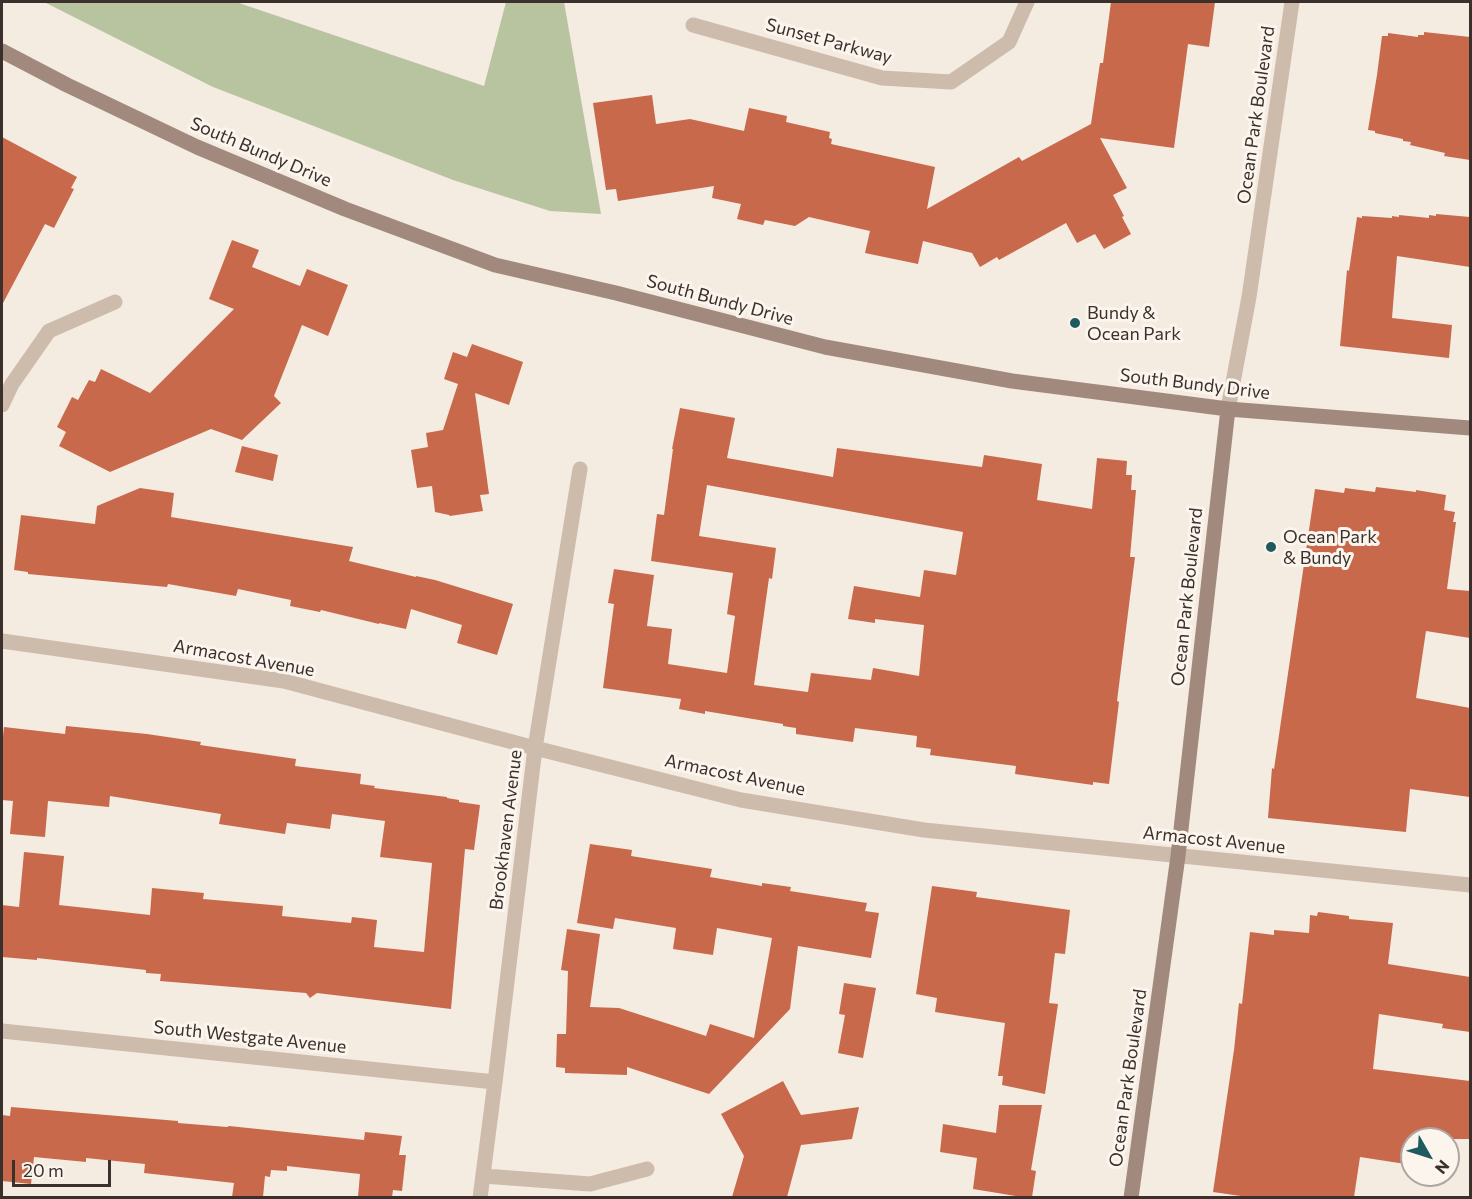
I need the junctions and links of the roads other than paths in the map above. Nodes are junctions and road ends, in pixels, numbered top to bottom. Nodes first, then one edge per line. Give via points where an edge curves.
1 (1027, 2) edge
2 (1292, 2) edge
3 (693, 25) dead end
4 (2, 51) edge
5 (115, 302) dead end
6 (2, 405) edge
7 (1228, 409) junction
8 (1470, 428) edge
9 (580, 469) dead end
10 (2, 641) edge
11 (536, 748) junction
12 (1178, 856) junction
13 (1470, 885) edge
14 (2, 1031) edge
15 (495, 1082) junction
16 (647, 1169) dead end
17 (484, 1176) junction
18 (480, 1197) edge
19 (1131, 1197) edge

1 - 3 street, Sunset Parkway via 1009,42 951,82 882,78
2 - 7 street, Ocean Park Boulevard via 1249,297
4 - 7 main road, South Bundy Drive via 197,147 345,209 495,265 825,347 1012,381
5 - 6 street via 49,331
7 - 8 main road, South Bundy Drive
7 - 12 main road, Ocean Park Boulevard
9 - 11 street, Brookhaven Avenue
10 - 11 street, Armacost Avenue via 284,681
11 - 12 street, Armacost Avenue via 741,800 912,828
11 - 15 street, Brookhaven Avenue
12 - 13 street, Armacost Avenue
12 - 19 main road, Ocean Park Boulevard
14 - 15 street, South Westgate Avenue
15 - 17 street, Brookhaven Avenue
16 - 17 street via 590,1184
17 - 18 street, Brookhaven Avenue

